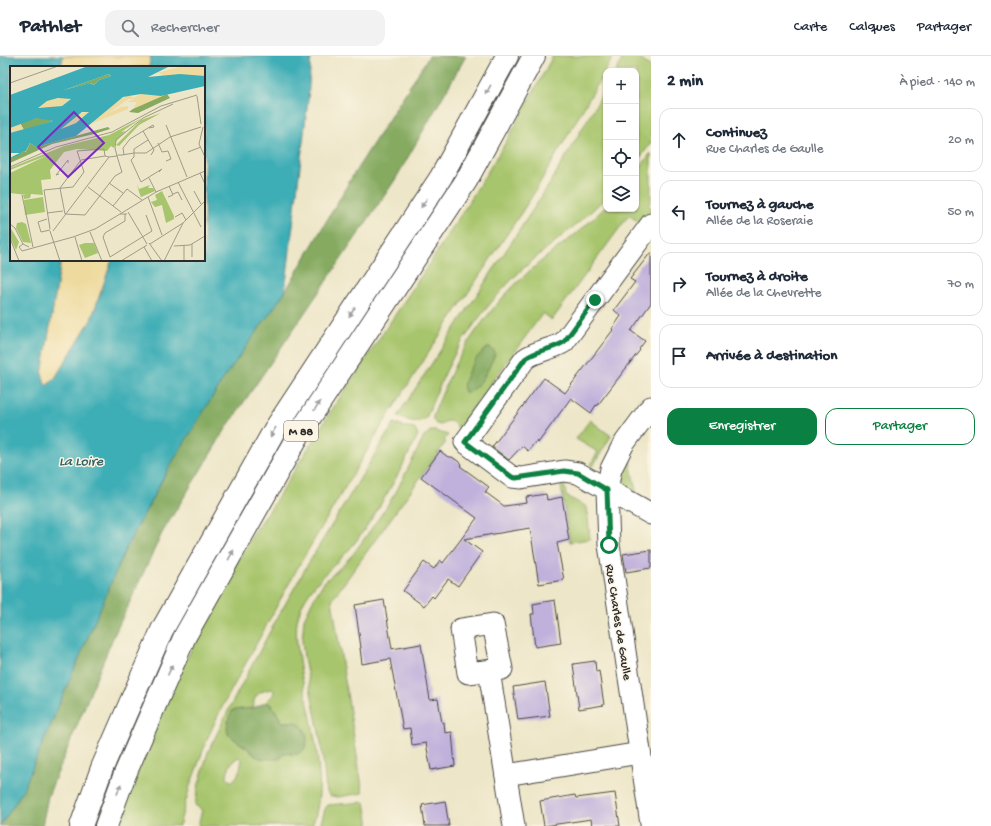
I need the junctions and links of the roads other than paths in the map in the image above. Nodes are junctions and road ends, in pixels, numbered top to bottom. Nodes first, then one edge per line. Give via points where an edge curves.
1 (507, 56) edge
2 (534, 56) edge
3 (651, 224) edge
4 (651, 407) edge
5 (607, 490) junction
6 (651, 514) edge
7 (489, 671) dead end
8 (640, 753) junction
9 (506, 775) junction
10 (651, 824) edge
11 (81, 826) edge
12 (106, 826) edge
13 (514, 826) edge

1 -> 11 highway, M 88 via 441,177 275,429 162,630 102,768
12 -> 2 highway, M 88 via 125,774 185,636 299,434 466,181
3 - 5 street via 564,342 525,359 465,442 512,477 564,471 578,473
4 - 5 street, Rue Charles de Gaulle via 623,446 611,469
5 - 6 street
5 - 8 street, Rue Charles de Gaulle via 609,545
7 - 9 street
8 - 9 street
8 - 10 street, Rue Charles de Gaulle
9 - 13 street

